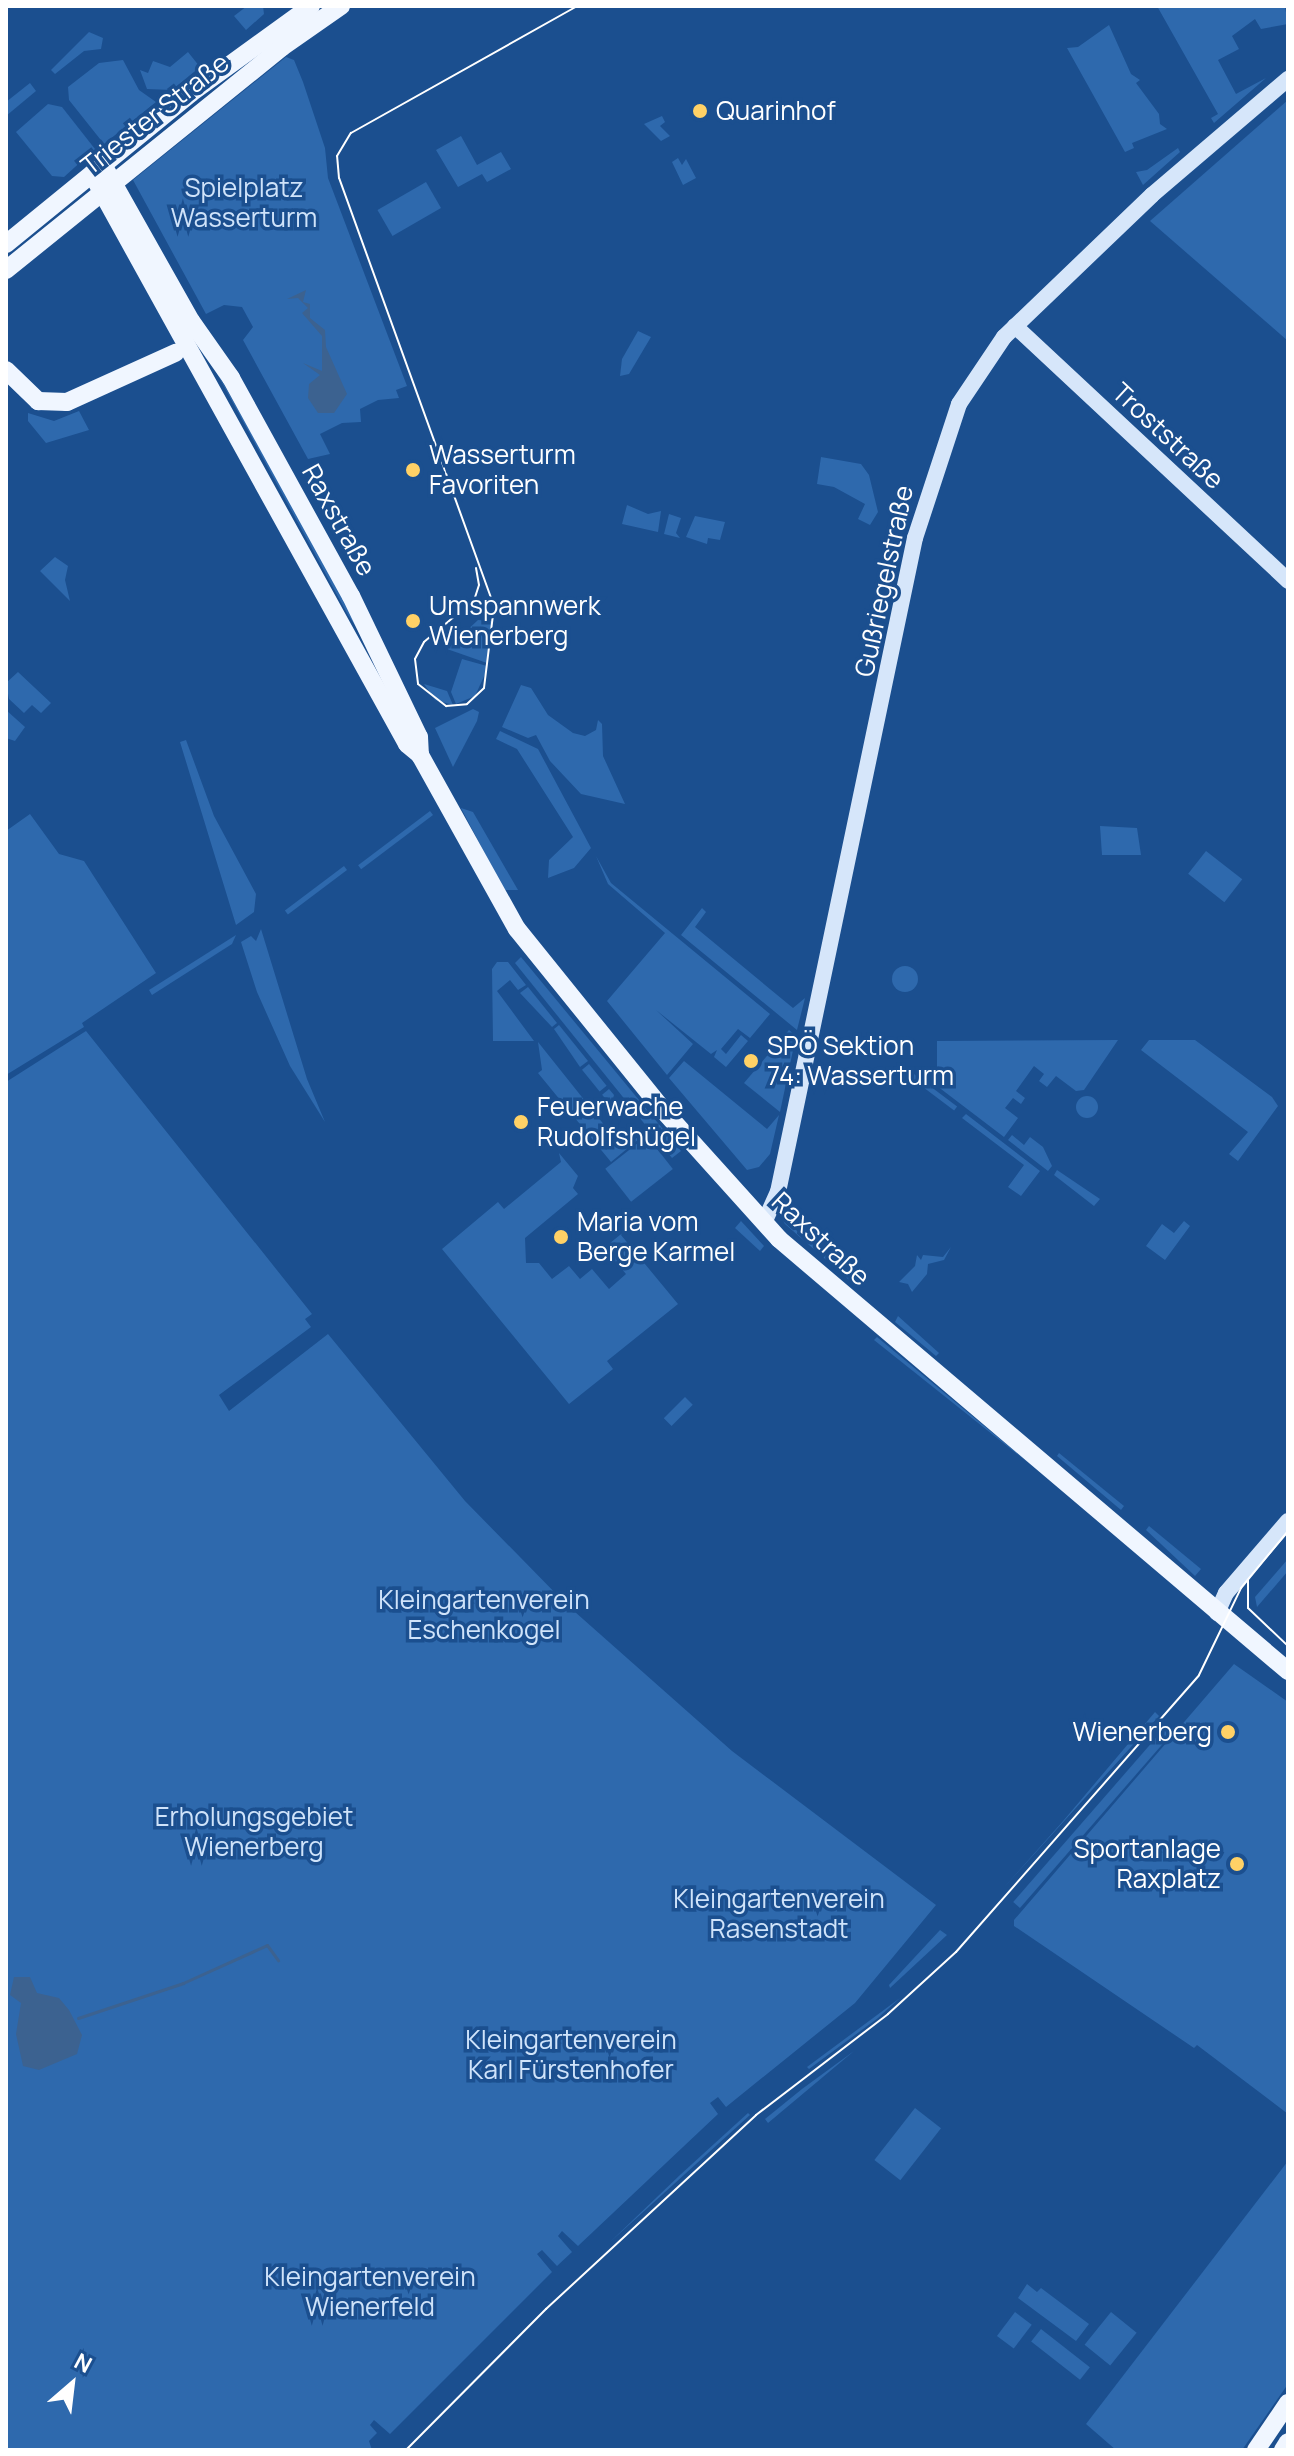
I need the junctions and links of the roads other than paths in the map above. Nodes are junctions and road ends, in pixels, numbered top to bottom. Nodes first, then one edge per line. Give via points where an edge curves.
1 (311, 6) edge
2 (341, 6) edge
3 (1288, 79) edge
4 (102, 177) junction
5 (6, 244) edge
6 (6, 270) edge
7 (1015, 326) junction
8 (184, 337) junction
9 (6, 370) edge
10 (1288, 581) edge
11 (420, 755) junction
12 (764, 1223) junction
13 (1288, 1521) edge
14 (1217, 1613) junction
15 (1288, 1671) edge
16 (1288, 2403) edge
17 (1288, 2442) edge
18 (1256, 2450) edge
19 (1283, 2450) edge

1 - 4 main road, Triester Straße
2 - 4 main road, Triester Straße
3 - 7 street, Gußriegelstraße via 1152,195
4 - 5 main road, Triester Straße
4 - 6 main road, Triester Straße
4 - 8 main road, Raxstraße
7 - 10 street, Troststraße
7 - 12 street, Gußriegelstraße via 959,404 926,495 778,1192
8 - 9 main road via 67,402 38,401
8 - 11 main road, Raxstraße via 407,744
8 - 11 main road, Raxstraße via 231,378 351,596 419,737
11 - 12 main road, Raxstraße via 517,929 662,1109
12 - 14 main road, Raxstraße
13 - 14 street via 1226,1593
14 - 15 main road, Raxstraße
16 - 18 main road
17 - 19 main road

